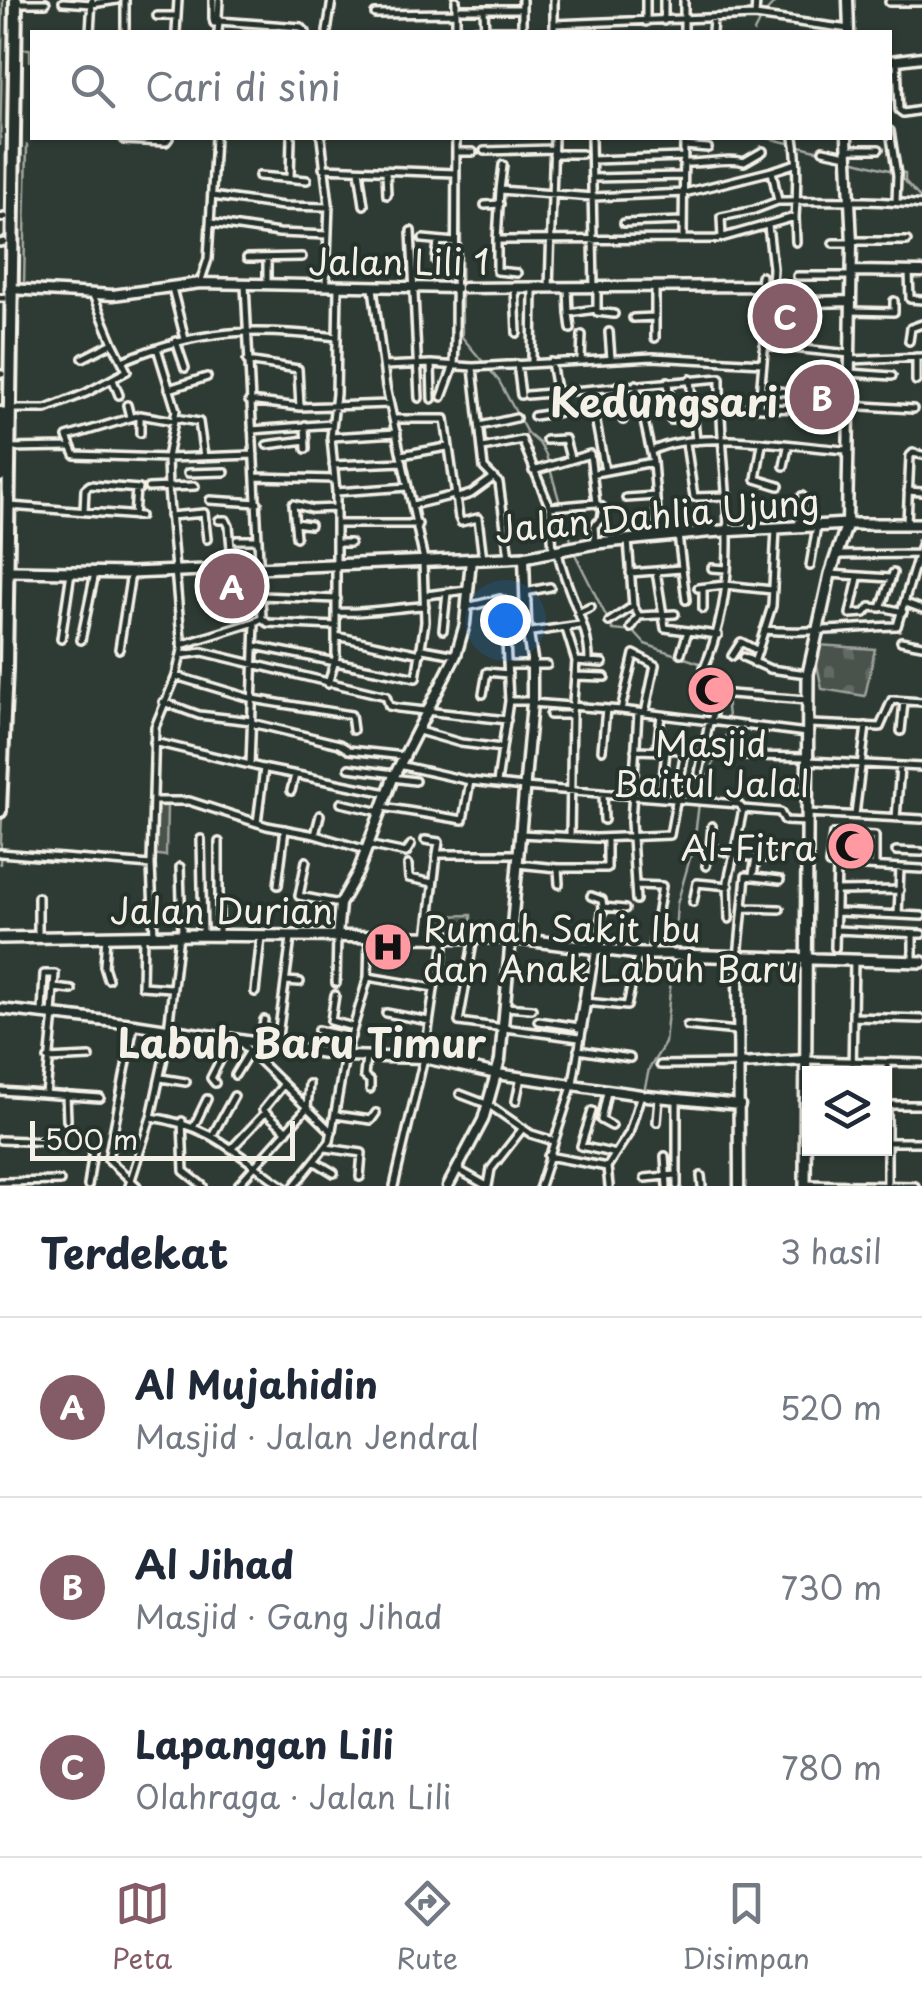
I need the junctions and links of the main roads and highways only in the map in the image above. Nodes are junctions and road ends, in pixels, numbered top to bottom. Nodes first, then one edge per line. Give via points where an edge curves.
1 (14, 1) edge
2 (8, 201) junction
3 (2, 218) edge
4 (2, 242) edge
5 (9, 293) edge
6 (1, 374) edge
7 (6, 448) edge
8 (0, 476) edge
9 (847, 524) junction
10 (922, 524) edge
11 (9, 571) junction
12 (3, 668) edge
13 (0, 810) edge
14 (1, 938) edge
15 (807, 958) junction
16 (918, 962) edge
17 (806, 1066) edge
18 (806, 1156) edge
19 (803, 1186) edge

1 - 2 main road
2 - 3 main road
2 - 5 main road
3 - 4 main road
4 - 5 main road
5 - 6 main road
5 - 7 main road
6 - 7 main road
7 - 8 main road
7 - 11 main road
9 - 10 main road, Jalan Dahlia Ujung
9 - 11 main road, Jalan Dahlia Ujung via 596,543 524,557 177,572
9 - 15 main road via 808,674
11 - 12 main road
12 - 13 main road
14 - 15 main road, Jalan Durian via 510,938 639,954
15 - 16 main road, Jalan Durian
15 - 17 main road
18 - 19 main road

